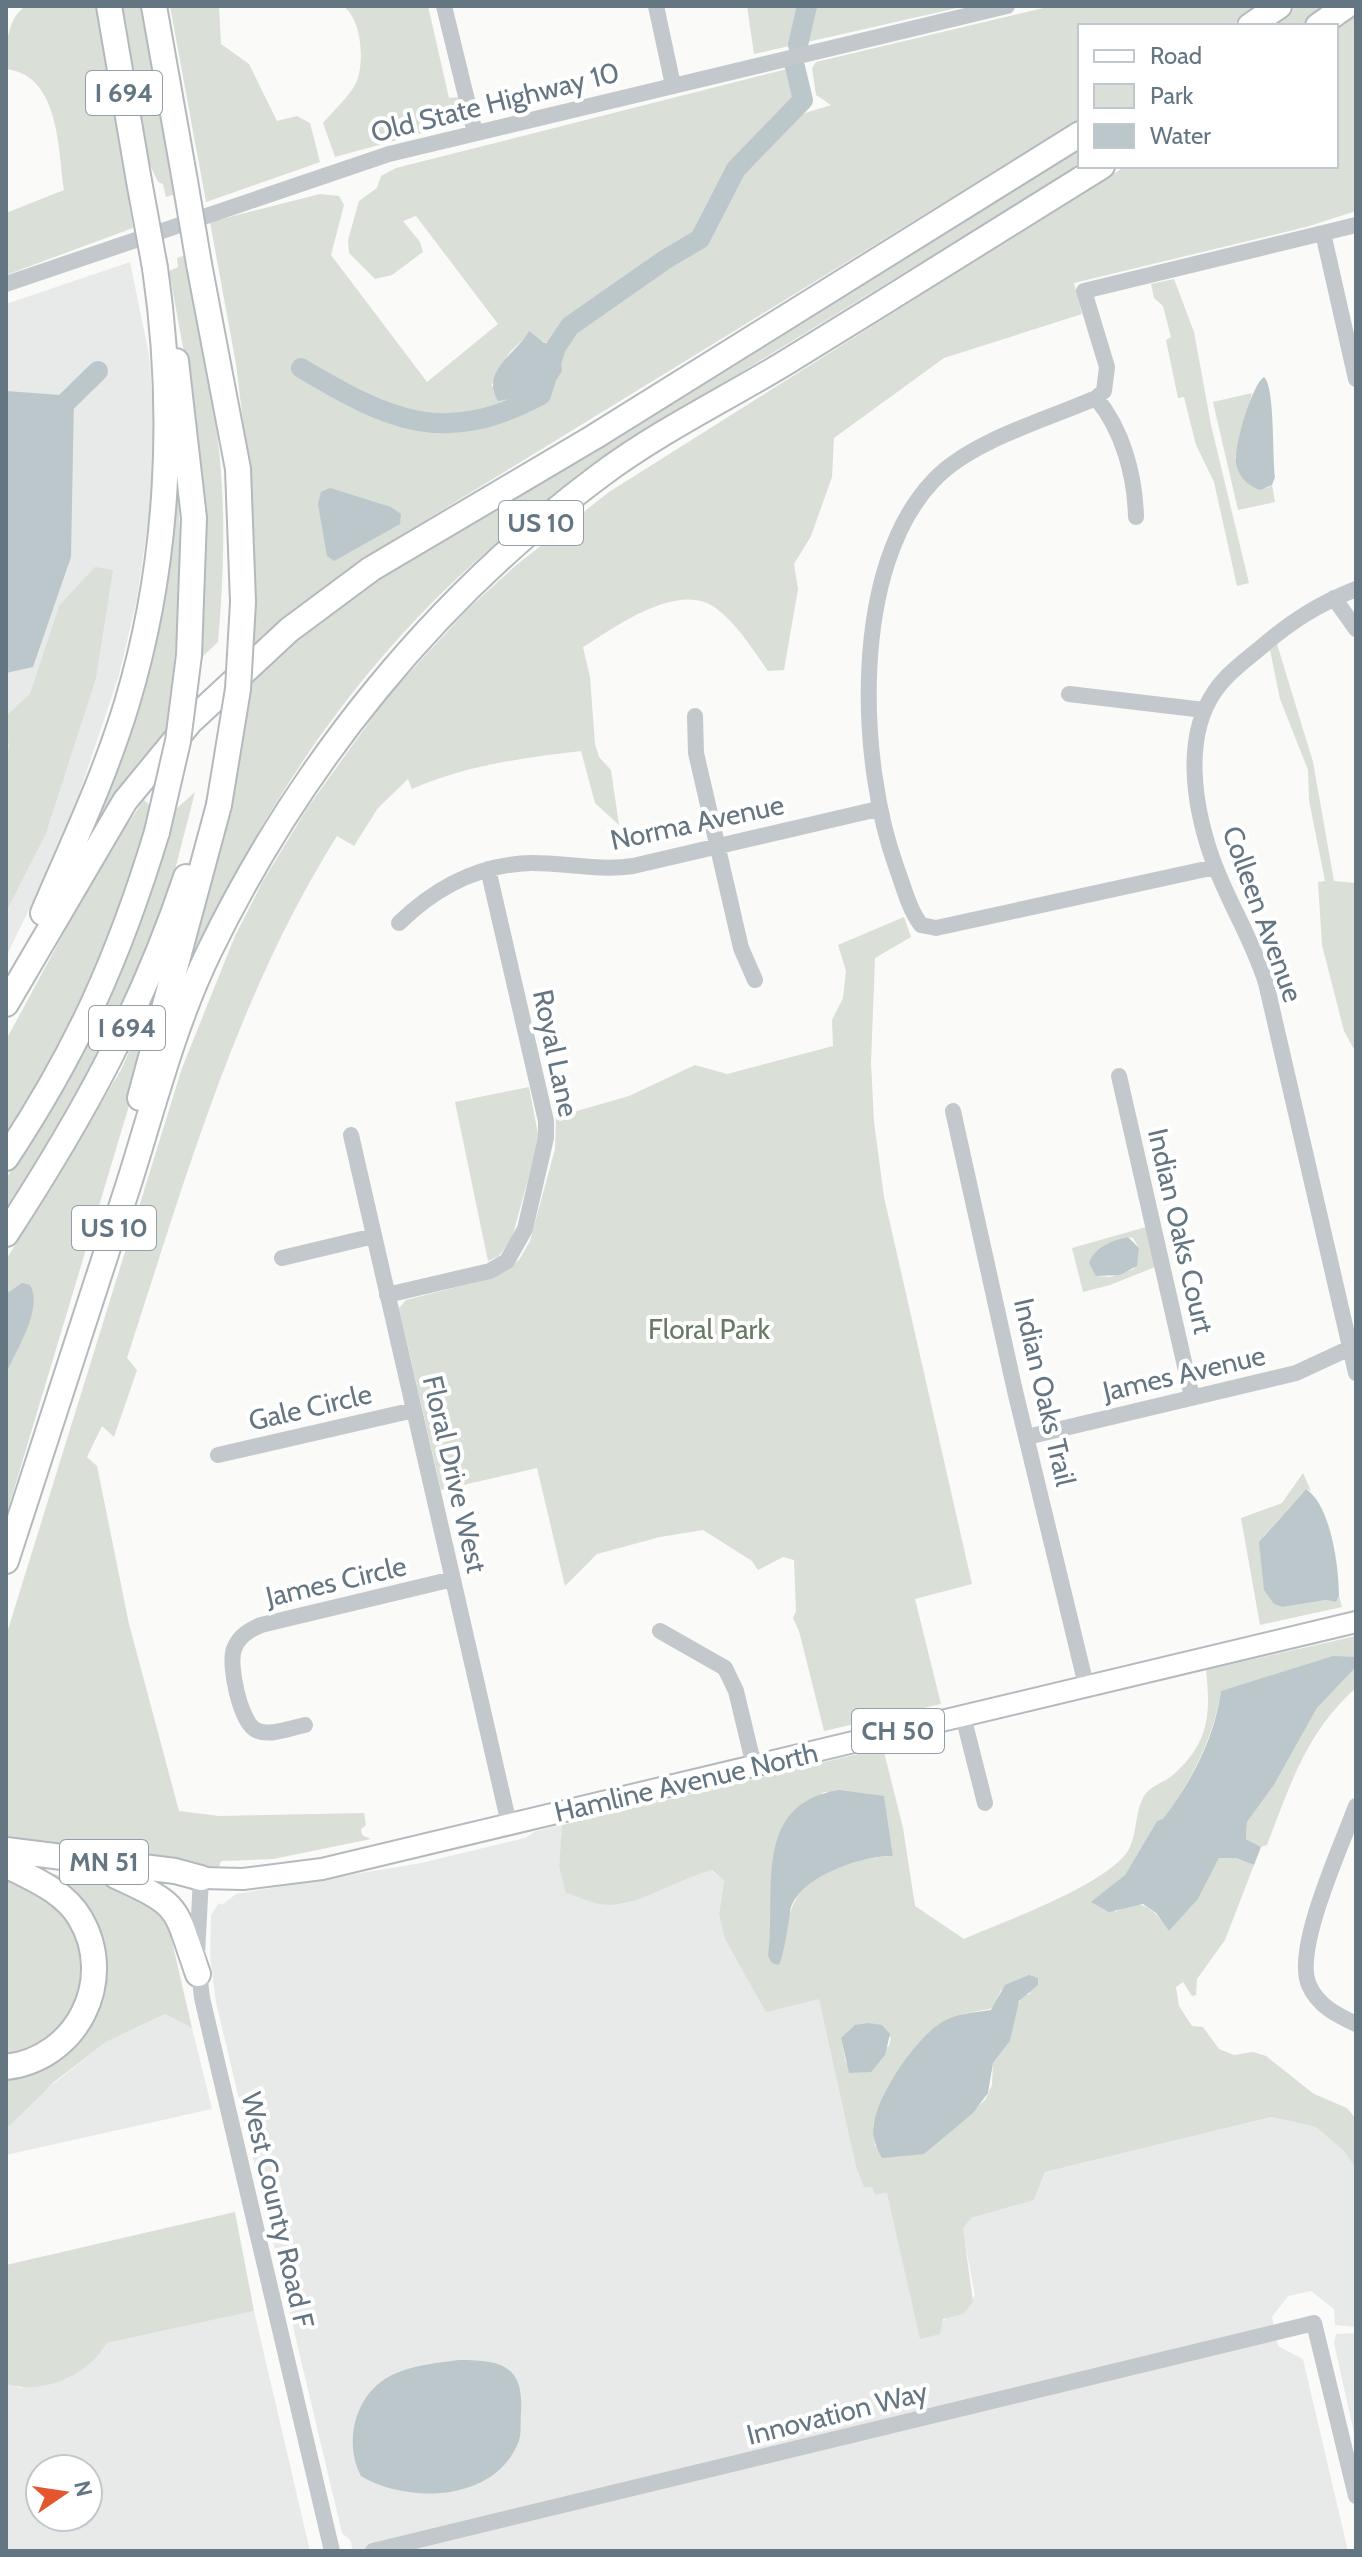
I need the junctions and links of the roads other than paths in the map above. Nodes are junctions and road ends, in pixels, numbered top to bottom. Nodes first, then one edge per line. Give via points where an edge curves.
1 (109, 6) edge
2 (154, 6) edge
3 (444, 6) edge
4 (656, 6) edge
5 (1007, 6) edge
6 (1279, 6) edge
7 (1346, 6) edge
8 (1253, 24) edge
9 (1321, 24) edge
10 (673, 85) junction
11 (475, 133) junction
12 (1078, 135) edge
13 (1099, 168) edge
14 (1356, 225) edge
15 (1323, 233) junction
16 (156, 274) junction
17 (6, 284) edge
18 (1356, 379) edge
19 (1096, 398) junction
20 (1136, 517) dead end
21 (1356, 589) edge
22 (1334, 598) junction
23 (1356, 629) edge
24 (1069, 694) dead end
25 (1204, 710) junction
26 (695, 716) dead end
27 (212, 804) junction
28 (878, 809) junction
29 (718, 845) junction
30 (1215, 867) junction
31 (488, 869) junction
32 (399, 923) dead end
33 (755, 980) dead end
34 (6, 1001) edge
35 (1119, 1076) dead end
36 (953, 1111) dead end
37 (351, 1135) dead end
38 (6, 1158) edge
39 (6, 1234) edge
40 (374, 1236) junction
41 (282, 1258) dead end
42 (387, 1295) junction
43 (1350, 1348) junction
44 (1356, 1373) edge
45 (61, 1394) junction
46 (1192, 1397) junction
47 (414, 1410) junction
48 (1027, 1437) junction
49 (218, 1455) dead end
50 (6, 1561) edge
51 (453, 1579) junction
52 (1356, 1622) edge
53 (660, 1631) dead end
54 (1086, 1685) junction
55 (963, 1716) junction
56 (305, 1725) dead end
57 (754, 1766) junction
58 (985, 1803) dead end
59 (1356, 1806) edge
60 (509, 1824) junction
61 (6, 1850) edge
62 (6, 1864) edge
63 (116, 1876) junction
64 (201, 1878) junction
65 (198, 1974) junction
66 (1356, 2024) edge
67 (6, 2067) edge
68 (1356, 2496) edge
69 (332, 2551) edge
70 (373, 2551) edge

1 - 16 highway, I 694, bridge
2 - 27 highway, I 694, bridge via 238,469 238,689
3 - 11 street
4 - 10 street
5 - 10 street, Old State Highway 10
6 - 8 highway
7 - 9 highway
10 - 11 street, Old State Highway 10
11 - 17 street, Old State Highway 10 via 330,172
12 - 34 highway, US 10 via 594,437 371,569 289,630 190,722 125,801
13 - 45 highway, US 10 via 602,474 502,556 398,664 307,783 208,953
14 - 15 street
15 - 18 street
15 - 19 street via 1084,291 1107,367 1104,391
16 - 34 highway via 165,458 160,540 145,631 101,778
16 - 38 highway, I 694, bridge via 176,358 190,465 194,559 178,741 157,832 122,941 83,1031
19 - 20 street via 1115,423 1135,490
19 - 28 street via 952,464 907,513 889,557 871,636
21 - 22 street, Colleen Avenue
22 - 23 street
22 - 25 street, Colleen Avenue via 1296,617 1265,643 1230,674
24 - 25 street
25 - 30 street, Colleen Avenue via 1194,767
26 - 29 street via 696,753
27 - 39 highway, I 694 via 131,1019 95,1091
27 - 45 highway
28 - 29 street, Norma Avenue
28 - 30 street via 911,908 929,928
29 - 31 street, Norma Avenue via 615,869 534,863
29 - 33 street via 741,948
30 - 43 street, Colleen Avenue via 1266,983
31 - 32 street, Norma Avenue via 430,894
31 - 42 street, Royal Lane via 546,1121 525,1229 515,1252 500,1267
35 - 46 street, Indian Oaks Court
36 - 48 street, Indian Oaks Trail
37 - 40 street, Floral Drive West
40 - 41 street
40 - 42 street, Floral Drive West
42 - 47 street, Floral Drive West
43 - 44 street, Colleen Avenue
43 - 46 street, James Avenue via 1296,1373
45 - 50 highway, US 10
46 - 48 street, James Avenue
47 - 49 street, Gale Circle
47 - 51 street, Floral Drive West
48 - 54 street, Indian Oaks Trail
51 - 56 street, James Circle via 261,1625 243,1635 232,1664 247,1723 269,1733
51 - 60 street, Floral Drive West
52 - 54 main road, Hamline Avenue North / CH 50
53 - 57 street via 715,1660 731,1677
54 - 55 main road, Hamline Avenue North / CH 50
55 - 57 main road, Hamline Avenue North / CH 50
55 - 58 street
57 - 60 main road, Hamline Avenue North / CH 50
59 - 66 street via 1304,1961 1315,1996 1329,2011
60 - 64 main road, Hamline Avenue North / CH 50 via 287,1875
61 - 64 highway, Hamline Avenue North / MN 51
62 - 63 highway, Hamline Avenue North / MN 51
62 - 67 highway via 69,1904 81,1919 94,1959 90,2002 66,2039 50,2053
63 - 64 highway, Hamline Avenue North / MN 51 via 175,1882
63 - 65 highway via 172,1906
64 - 65 street, West County Road F
65 - 69 street, West County Road F
68 - 70 street, Innovation Way via 1314,2323

